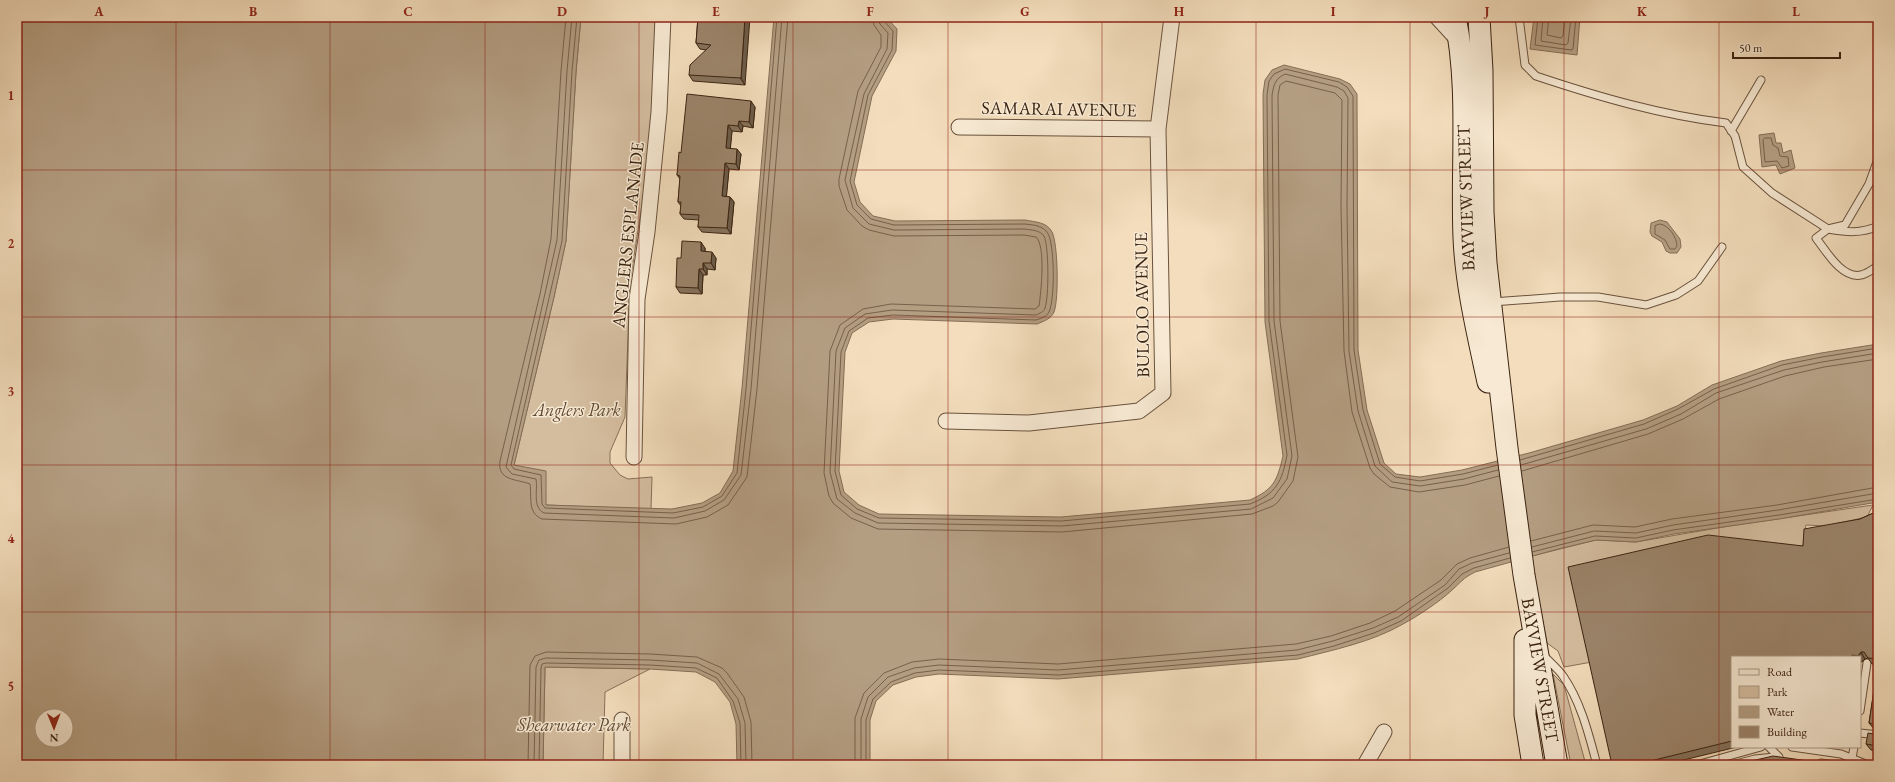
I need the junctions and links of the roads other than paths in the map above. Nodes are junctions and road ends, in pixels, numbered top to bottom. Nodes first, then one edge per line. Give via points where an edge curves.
1 (663, 17) edge
2 (1172, 17) edge
3 (1437, 17) edge
4 (1455, 17) edge
5 (1479, 17) edge
6 (1519, 17) edge
7 (1460, 43) junction
8 (1761, 80) dead end
9 (959, 127) dead end
10 (1158, 129) junction
11 (1731, 131) junction
12 (1878, 159) edge
13 (1878, 226) edge
14 (1828, 229) junction
15 (1722, 247) dead end
16 (1878, 266) edge
17 (1482, 303) junction
18 (946, 421) dead end
19 (634, 457) dead end
20 (1524, 575) junction
21 (1528, 599) junction
22 (1546, 658) junction
23 (1867, 663) edge
24 (1550, 679) dead end
25 (1861, 704) edge
26 (622, 720) dead end
27 (1384, 732) dead end
28 (1861, 733) edge
29 (1878, 735) edge
30 (1757, 748) edge
31 (1770, 748) edge
32 (1799, 748) edge
33 (1854, 748) edge
34 (1852, 758) junction
35 (1815, 762) edge
36 (622, 765) edge
37 (1365, 765) edge
38 (1533, 765) edge
39 (1557, 765) edge
40 (1597, 765) edge
41 (1696, 765) edge
42 (1732, 765) edge
43 (1834, 765) edge
44 (1868, 765) edge

1 - 19 street, ANGLERS ESPLANADE via 657,132 637,299
2 - 10 street, BULOLO AVENUE
3 - 7 street
4 - 7 main road, BAYVIEW STREET
5 - 17 main road, BAYVIEW STREET via 1482,71
6 - 11 lane via 1525,65 1536,76 1637,107 1726,123
7 - 17 main road, BAYVIEW STREET via 1464,240
8 - 11 lane
9 - 10 street, SAMARAI AVENUE
10 - 18 street, BULOLO AVENUE via 1163,393 1139,412 1029,423
11 - 14 lane via 1735,136 1743,167 1772,193
12 - 14 lane via 1869,184 1845,225
13 - 14 lane via 1851,233
14 - 16 lane via 1816,238 1849,274 1864,275
15 - 17 lane via 1698,281 1676,295 1646,305 1598,297
17 - 20 main road, BAYVIEW STREET via 1488,383 1506,448
20 - 21 main road, BAYVIEW STREET
20 - 38 main road, BAYVIEW STREET via 1525,715
21 - 22 lane via 1543,637
21 - 39 main road, BAYVIEW STREET
22 - 24 lane
22 - 40 lane via 1563,675 1573,693 1584,719
23 - 25 lane
26 - 36 street
27 - 37 street
28 - 29 lane
30 - 41 lane
31 - 42 lane via 1781,758 1767,757
32 - 34 lane
33 - 34 lane
34 - 44 lane
35 - 43 lane

